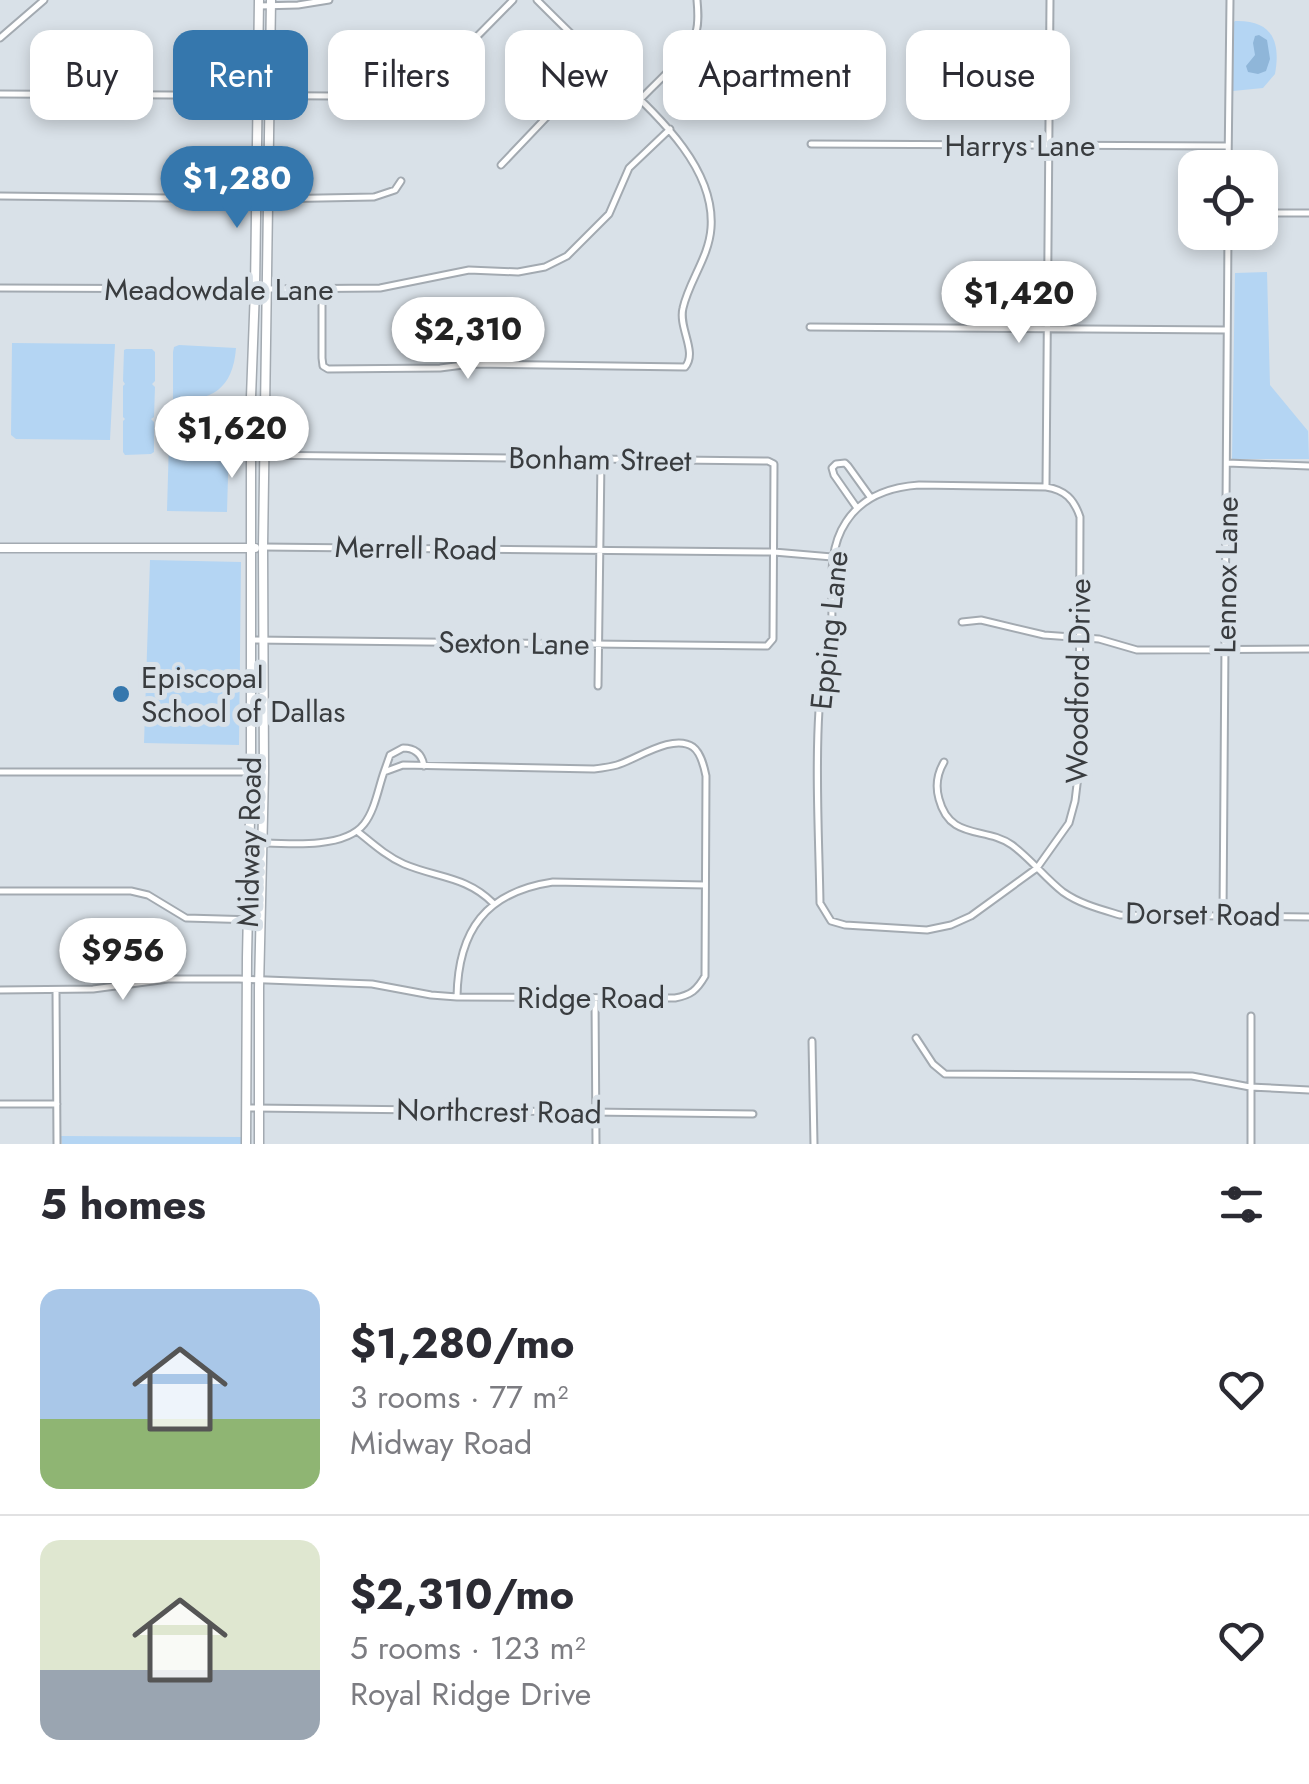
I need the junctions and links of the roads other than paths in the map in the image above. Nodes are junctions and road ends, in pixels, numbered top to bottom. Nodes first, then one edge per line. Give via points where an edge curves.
1 (44, 0) edge
2 (329, 0) edge
3 (513, 0) edge
4 (537, 0) edge
5 (698, 0) edge
6 (1050, 0) edge
7 (1230, 0) edge
8 (259, 3) edge
9 (271, 3) edge
10 (259, 30) edge
11 (271, 30) edge
12 (483, 30) edge
13 (567, 30) edge
14 (0, 38) edge
15 (0, 94) edge
16 (173, 95) edge
17 (643, 97) edge
18 (643, 103) edge
19 (258, 120) edge
20 (270, 120) edge
21 (543, 120) edge
22 (670, 129) junction
23 (811, 144) dead end
24 (1049, 145) junction
25 (1228, 146) junction
26 (1228, 150) edge
27 (501, 165) dead end
28 (402, 181) dead end
29 (0, 196) edge
30 (256, 199) junction
31 (269, 199) junction
32 (1278, 212) edge
33 (1309, 213) edge
34 (1228, 250) edge
35 (0, 288) edge
36 (255, 289) junction
37 (268, 289) junction
38 (322, 290) junction
39 (810, 328) dead end
40 (1048, 329) junction
41 (1228, 330) junction
42 (251, 455) junction
43 (264, 455) junction
44 (600, 459) junction
45 (1227, 463) junction
46 (1309, 466) edge
47 (1046, 487) junction
48 (871, 498) junction
49 (857, 508) junction
50 (262, 547) junction
51 (0, 548) edge
52 (251, 548) junction
53 (598, 550) junction
54 (774, 552) junction
55 (832, 558) junction
56 (962, 622) dead end
57 (1081, 637) junction
58 (773, 639) joint
59 (252, 640) junction
60 (264, 640) junction
61 (598, 644) junction
62 (1225, 649) junction
63 (1309, 649) edge
64 (598, 686) dead end
65 (251, 721) junction
66 (264, 721) junction
67 (944, 762) dead end
68 (424, 766) junction
69 (0, 772) edge
70 (251, 772) junction
71 (264, 772) junction
72 (384, 772) junction
73 (357, 831) junction
74 (249, 842) junction
75 (263, 842) junction
76 (1037, 868) junction
77 (705, 885) junction
78 (0, 891) edge
79 (820, 892) joint
80 (493, 903) junction
81 (1309, 916) edge
82 (1223, 917) junction
83 (247, 920) junction
84 (260, 920) junction
85 (246, 980) junction
86 (259, 981) junction
87 (0, 990) edge
88 (56, 990) junction
89 (457, 996) junction
90 (595, 998) junction
91 (1251, 1016) dead end
92 (916, 1038) dead end
93 (812, 1042) dead end
94 (246, 1076) junction
95 (259, 1076) junction
96 (1250, 1087) junction
97 (1309, 1090) edge
98 (0, 1104) edge
99 (56, 1104) junction
100 (246, 1108) junction
101 (259, 1108) junction
102 (596, 1112) junction
103 (753, 1114) dead end
104 (57, 1144) edge
105 (246, 1144) edge
106 (259, 1144) edge
107 (596, 1144) edge
108 (814, 1144) edge
109 (1251, 1144) edge

1 - 14 street
2 - 9 street
3 - 12 street
4 - 13 street
5 - 17 street via 691,41
6 - 24 street
7 - 25 street
8 - 9 street
8 - 10 main road, Midway Road
9 - 11 main road, Midway Road
15 - 16 street
18 - 22 street
19 - 30 main road, Midway Road
20 - 31 main road, Midway Road
21 - 27 street
22 - 38 street, Meadowdale Lane via 628,168 609,214 567,256 545,267
22 - 38 street via 692,160 711,216 682,314 691,358 685,367 328,369 322,358
23 - 24 street, Harrys Lane
24 - 25 street, Harrys Lane
24 - 40 street
25 - 26 street
28 - 31 street via 374,197
29 - 30 street
30 - 31 street
30 - 36 main road, Midway Road
31 - 37 main road, Midway Road
32 - 33 street
34 - 41 street, Lennox Lane
35 - 36 street, Meadowdale Lane
36 - 37 street, Meadowdale Lane
36 - 42 main road, Midway Road
37 - 38 street, Meadowdale Lane
37 - 43 main road, Midway Road
39 - 40 street
40 - 41 street
40 - 47 street
41 - 45 street, Lennox Lane
42 - 43 street, Bonham Street
42 - 52 main road, Midway Road
43 - 44 street, Bonham Street
43 - 50 main road, Midway Road
44 - 53 street
44 - 54 street, Bonham Street via 774,464
45 - 46 street
45 - 62 street, Lennox Lane
47 - 48 street, Epping Lane via 904,486
47 - 57 street, Woodford Drive via 1064,492 1080,517
48 - 49 street, Epping Lane
48 - 49 street via 848,466 836,464 834,475
49 - 55 street, Epping Lane
50 - 52 main road, Merrell Road
50 - 53 street, Merrell Road
50 - 60 main road, Midway Road
51 - 52 main road, Merrell Road
52 - 59 main road, Midway Road
53 - 54 street, Merrell Road
53 - 61 street
54 - 55 street, Merrell Road
54 - 58 street, Bonham Street
55 - 79 street, Epping Lane via 832,631 818,714
56 - 57 street
57 - 62 street via 1137,650
57 - 76 street, Woodford Drive via 1075,800 1069,823
58 - 61 street, Sexton Lane via 767,646
59 - 60 street, Sexton Lane
59 - 65 main road, Midway Road
60 - 61 street, Sexton Lane
60 - 66 main road, Midway Road
61 - 64 street
62 - 63 street
62 - 82 street, Lennox Lane
65 - 66 main road
65 - 70 main road, Midway Road
66 - 71 main road, Midway Road
67 - 76 street, Dorset Road via 936,789 946,816 966,831 1003,839
68 - 72 street
68 - 72 street via 416,752 402,748 390,755
68 - 77 street, Ridge Road via 594,769 685,744 700,756 706,776
69 - 70 street
70 - 71 street
70 - 74 main road, Midway Road
71 - 75 main road, Midway Road
72 - 73 street
73 - 75 street via 326,841
73 - 80 street via 404,864 472,886
74 - 75 street
74 - 83 main road, Midway Road
75 - 84 main road, Midway Road
76 - 79 street, Woodford Drive via 970,916 938,929 832,921
76 - 82 street, Dorset Road via 1078,901 1120,915
77 - 80 street via 553,882
77 - 90 street, Ridge Road via 705,976 698,989 675,998
78 - 83 street via 131,891 186,918
80 - 89 street via 464,944
81 - 82 street, Dorset Road
83 - 84 street
83 - 85 main road, Midway Road
84 - 86 main road, Midway Road
85 - 86 street, Ridge Road
85 - 88 street, Ridge Road via 168,979
85 - 94 main road, Midway Road
86 - 89 street, Ridge Road via 372,984
86 - 95 main road, Midway Road
87 - 88 street, Ridge Road
88 - 99 street
89 - 90 street, Ridge Road
90 - 102 street
91 - 96 street
92 - 96 street via 945,1074 1192,1076
93 - 108 street
94 - 95 main road
94 - 100 main road, Midway Road
95 - 101 main road, Midway Road
96 - 97 street
96 - 109 street
98 - 99 street
99 - 104 street
100 - 101 street, Northcrest Road
100 - 105 main road, Midway Road
101 - 102 street, Northcrest Road
101 - 106 main road, Midway Road
102 - 103 street, Northcrest Road
102 - 107 street

